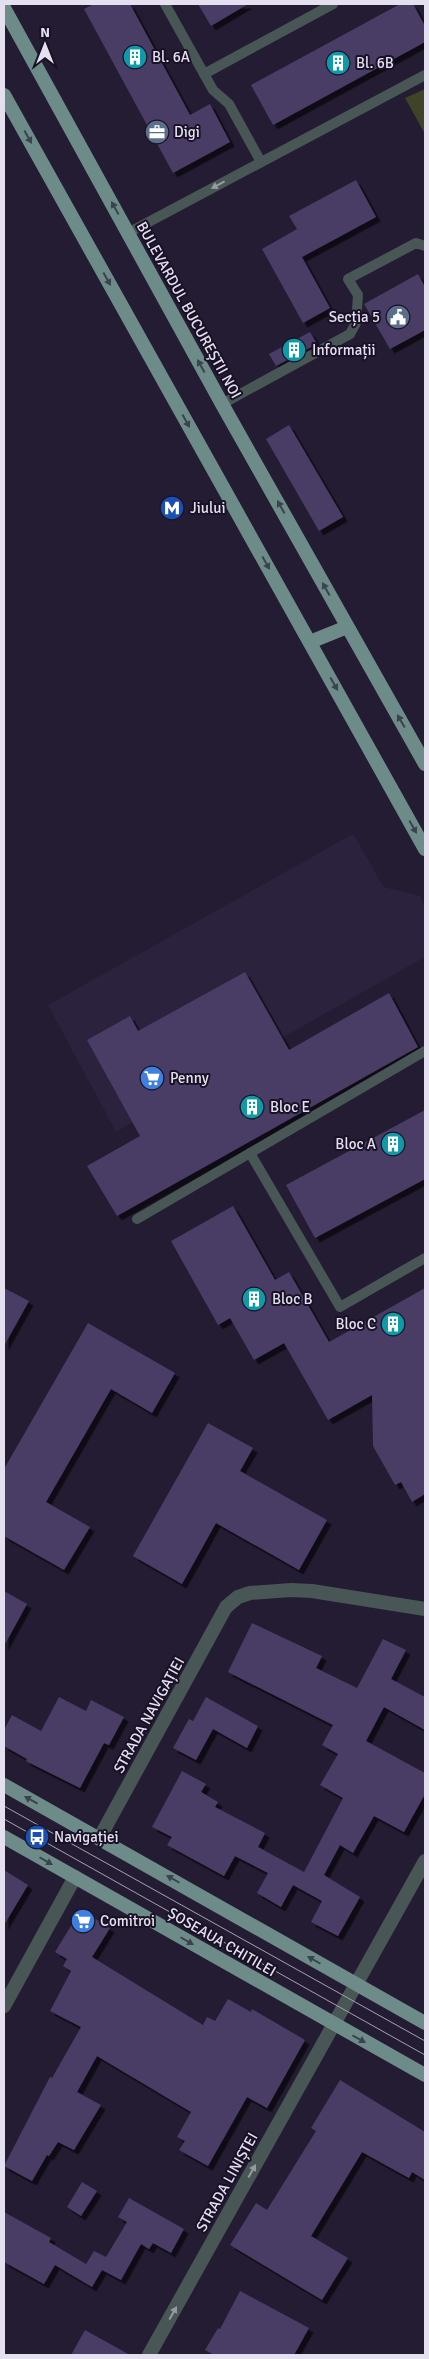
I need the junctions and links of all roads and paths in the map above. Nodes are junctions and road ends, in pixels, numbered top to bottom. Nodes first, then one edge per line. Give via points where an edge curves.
1 (165, 4) edge
2 (333, 4) edge
3 (4, 8) edge
4 (204, 74) junction
5 (425, 74) edge
6 (4, 95) edge
7 (262, 162) junction
8 (128, 233) junction
9 (425, 246) edge
10 (222, 404) junction
11 (347, 627) junction
12 (310, 642) junction
13 (425, 764) edge
14 (425, 849) edge
15 (425, 1051) edge
16 (250, 1153) junction
17 (137, 1218) dead end
18 (425, 1258) edge
19 (425, 1608) edge
20 (4, 1785) edge
21 (4, 1836) edge
22 (100, 1837) junction
23 (425, 1861) edge
24 (75, 1877) junction
25 (356, 1984) junction
26 (4, 2006) edge
27 (425, 2024) edge
28 (334, 2025) junction
29 (425, 2076) edge
30 (149, 2355) edge

1 - 4 lane
2 - 4 lane
8 -> 3 main road, BULEVARDUL BUCUREȘTII NOI
4 - 7 lane via 213,90 229,104
5 - 7 lane
6 -> 12 main road
7 -> 8 lane
10 -> 8 main road, BULEVARDUL BUCUREȘTII NOI
9 - 10 lane via 416,243 348,279 358,294 356,323 350,334
11 -> 10 main road, BULEVARDUL BUCUREȘTII NOI
11 - 12 main road
13 -> 11 main road, BULEVARDUL BUCUREȘTII NOI
12 -> 14 main road
15 - 16 lane
16 - 17 lane
16 - 18 lane via 340,1307
19 - 22 street, STRADA NAVIGAȚIEI via 291,1590 250,1592 238,1597 226,1607
22 -> 20 main road, ȘOSEAUA CHITILEI
21 -> 24 main road, ȘOSEAUA CHITILEI
25 -> 22 main road, ȘOSEAUA CHITILEI
23 - 25 street
24 - 26 street
24 -> 28 main road, ȘOSEAUA CHITILEI
25 - 27 main road, ȘOSEAUA CHITILEI
25 - 28 street, STRADA LINIȘTEI
28 -> 29 main road, ȘOSEAUA CHITILEI
30 -> 28 street, STRADA LINIȘTEI

